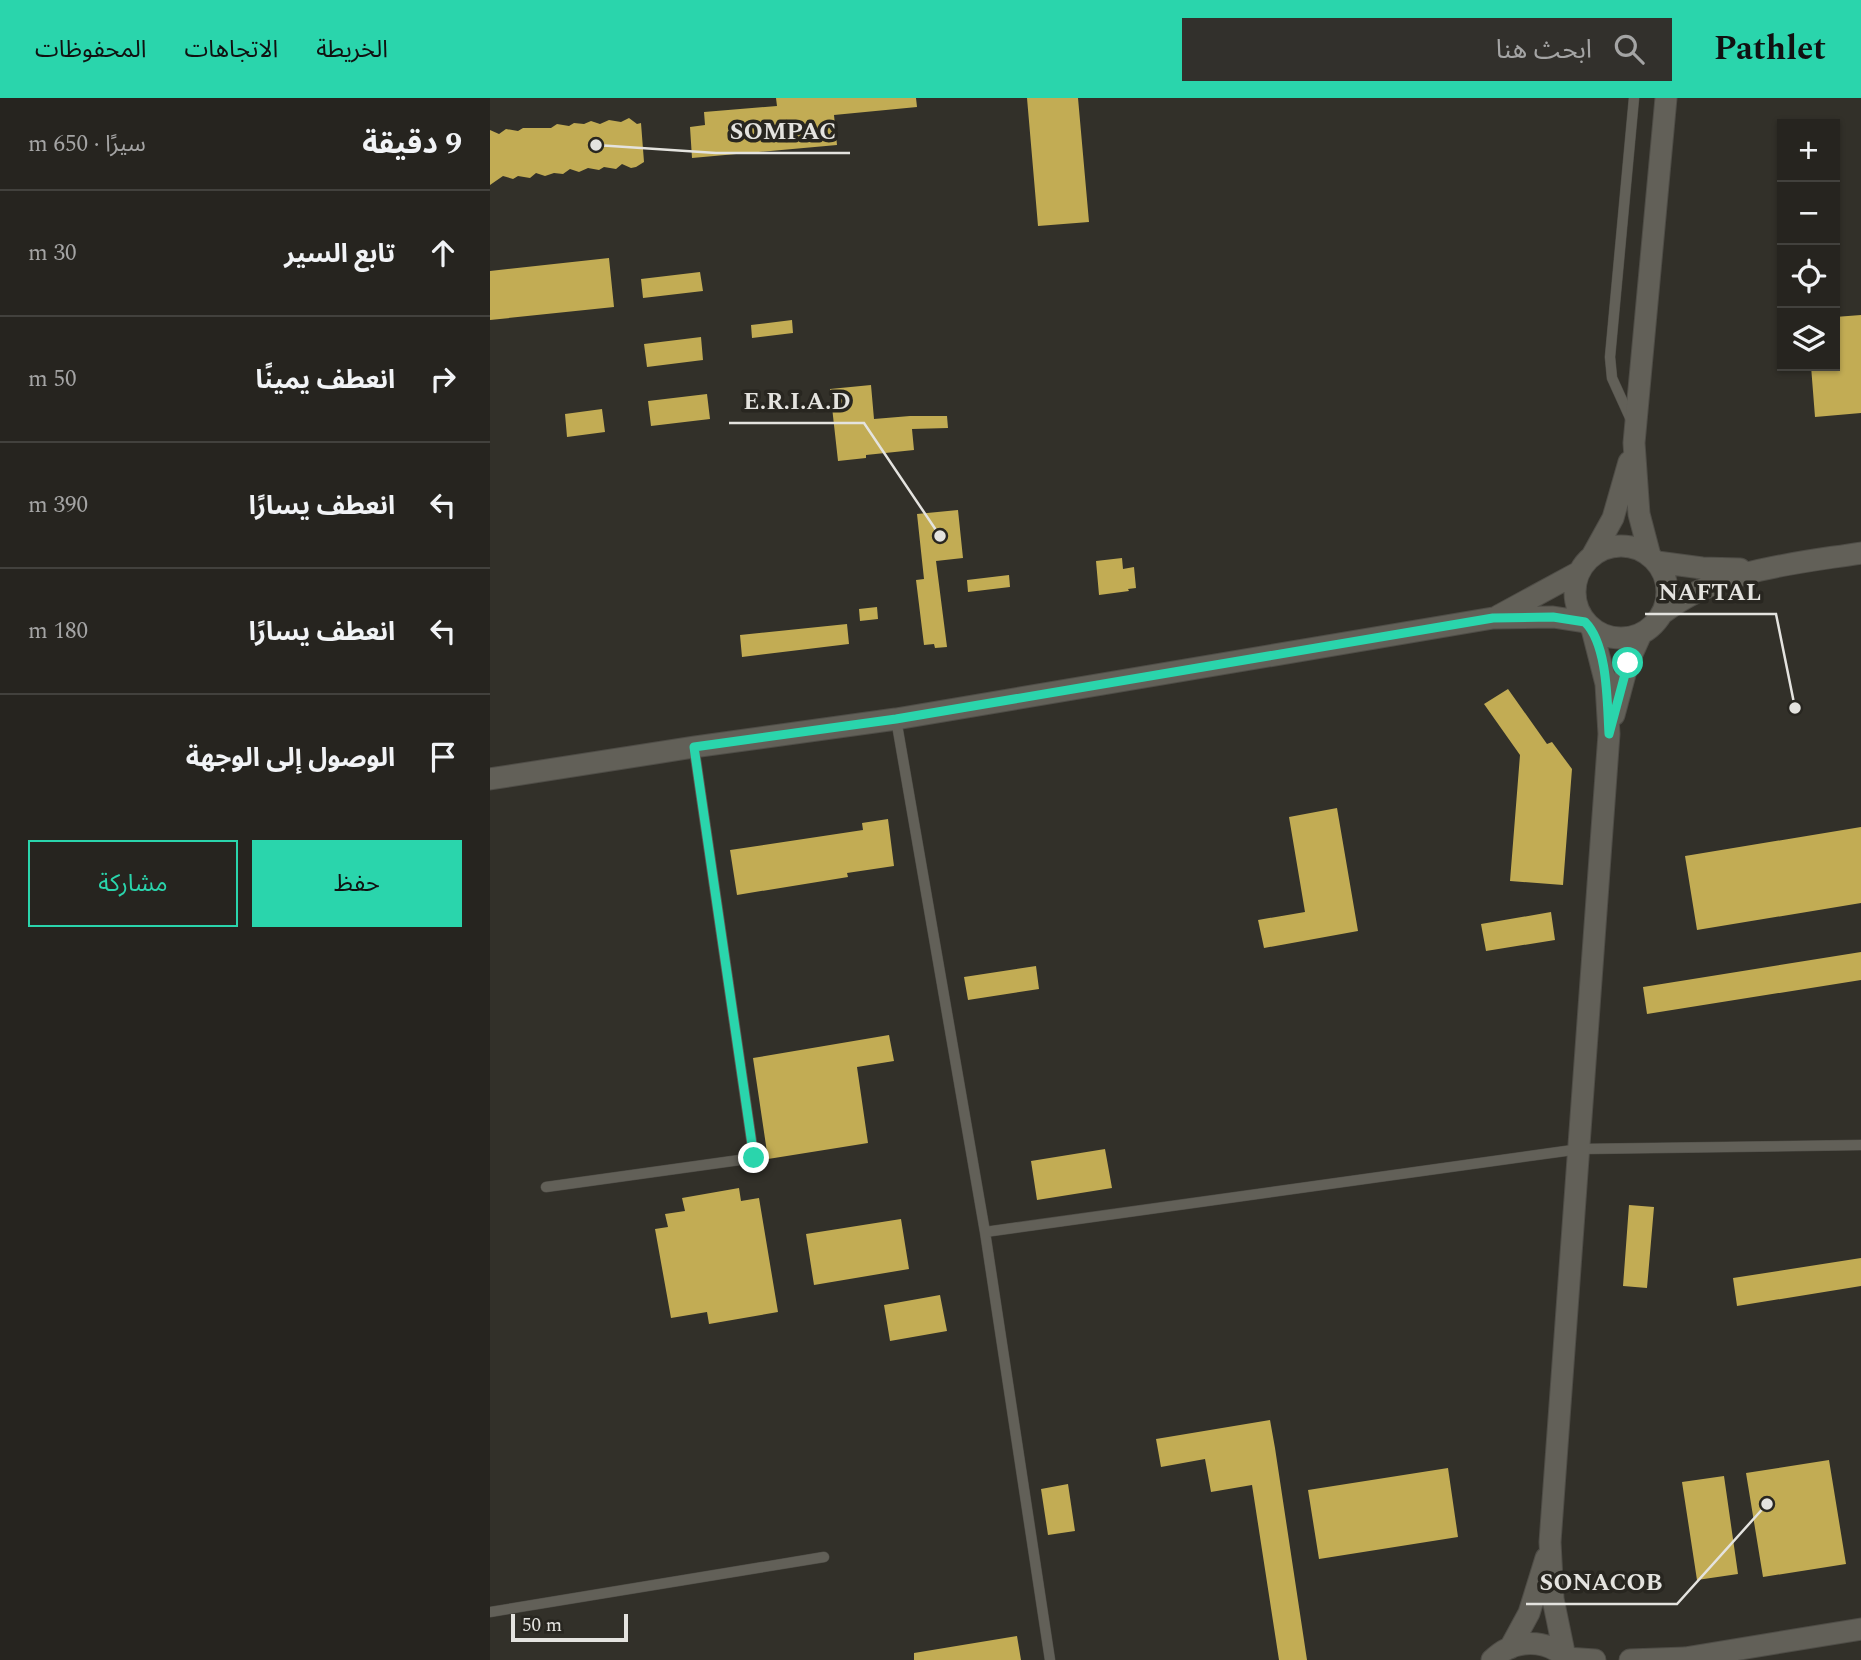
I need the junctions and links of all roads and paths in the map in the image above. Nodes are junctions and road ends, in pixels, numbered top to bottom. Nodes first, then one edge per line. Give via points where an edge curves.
1 (1634, 98) edge
2 (1666, 98) edge
3 (1634, 436) junction
4 (1861, 553) edge
5 (1653, 559) junction
6 (1585, 564) junction
7 (1760, 569) junction
8 (1663, 612) junction
9 (1493, 618) junction
10 (1588, 625) junction
11 (1641, 634) junction
12 (896, 719) junction
13 (1609, 734) junction
14 (694, 747) junction
15 (490, 779) edge
16 (1861, 1145) edge
17 (1580, 1149) junction
18 (546, 1187) dead end
19 (985, 1232) junction
20 (1550, 1542) junction
21 (824, 1557) dead end
22 (490, 1612) edge
23 (1861, 1629) edge
24 (1501, 1654) edge
25 (1567, 1658) edge
26 (1682, 1659) edge
27 (1050, 1660) edge
28 (1595, 1660) edge
29 (1630, 1660) edge

1 - 3 lane via 1610,357 1612,378
2 - 3 street
3 - 5 street via 1639,514
3 - 6 street via 1613,518
4 - 7 street
5 - 6 street via 1621,546 1610,547
5 - 7 street via 1702,568
5 - 8 street via 1666,581
6 - 9 street
6 - 10 street via 1574,593
7 - 8 street via 1698,590
8 - 11 street
9 - 10 street via 1553,617
9 - 12 street
10 - 11 street via 1611,638
10 - 13 street via 1606,684
11 - 13 street via 1623,678
12 - 14 street
12 - 19 lane
13 - 17 street
14 - 15 street
14 - 18 lane via 754,1158
16 - 17 lane
17 - 19 lane
17 - 20 street
19 - 27 lane
20 - 24 street via 1529,1613
20 - 25 street via 1553,1599
21 - 22 lane
23 - 26 street
24 - 25 street via 1537,1643
25 - 28 street
26 - 29 street

